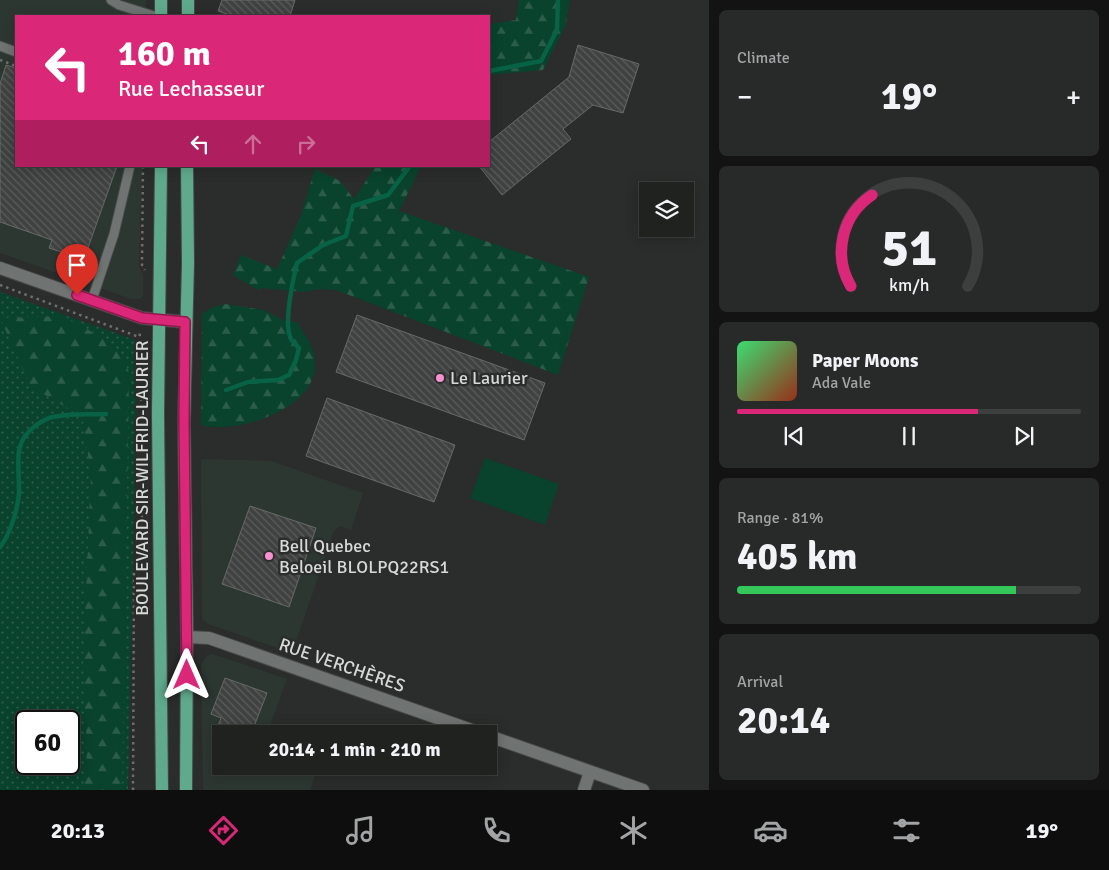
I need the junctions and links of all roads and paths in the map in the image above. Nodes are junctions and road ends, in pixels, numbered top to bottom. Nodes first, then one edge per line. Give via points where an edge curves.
1 (111, 0) edge
2 (161, 0) edge
3 (188, 0) edge
4 (151, 15) edge
5 (161, 15) edge
6 (188, 15) edge
7 (0, 46) edge
8 (15, 52) edge
9 (0, 60) edge
10 (15, 66) edge
11 (130, 167) edge
12 (143, 167) edge
13 (160, 167) edge
14 (188, 167) edge
15 (0, 268) edge
16 (146, 276) dead end
17 (0, 285) edge
18 (92, 300) junction
19 (160, 320) junction
20 (185, 322) junction
21 (187, 637) junction
22 (457, 725) edge
23 (497, 739) edge
24 (590, 772) junction
25 (133, 790) edge
26 (162, 790) edge
27 (186, 790) edge
28 (584, 790) edge
29 (643, 790) edge

1 - 4 lane
2 - 5 main road
3 - 6 main road
7 - 8 lane
9 - 10 path
11 - 18 lane via 114,234
12 - 16 path via 142,265
13 - 19 main road, BOULEVARD SIR-WILFRID-LAURIER
14 - 20 main road
15 - 18 street
17 - 25 path, BOULEVARD SIR-WILFRID-LAURIER via 139,337 142,540 134,573
18 - 19 street via 142,318
19 - 20 street
19 - 26 main road, BOULEVARD SIR-WILFRID-LAURIER
20 - 21 main road
21 - 22 street, RUE VERCHÈRES via 209,638
21 - 27 main road
23 - 24 street
24 - 28 street
24 - 29 street

